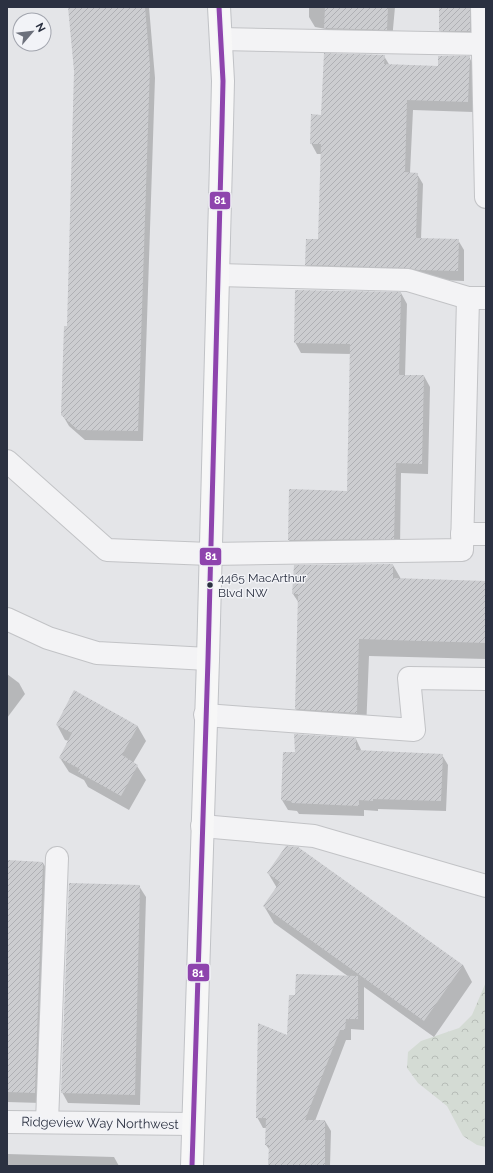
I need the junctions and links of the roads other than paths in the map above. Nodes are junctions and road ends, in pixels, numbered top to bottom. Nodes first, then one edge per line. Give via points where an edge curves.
1 (219, 7) edge
2 (482, 7) edge
3 (221, 39) junction
4 (483, 44) junction
5 (486, 197) edge
6 (218, 275) junction
7 (477, 298) edge
8 (7, 461) edge
9 (462, 534) junction
10 (486, 534) edge
11 (210, 554) junction
12 (7, 619) edge
13 (208, 659) junction
14 (486, 679) edge
15 (206, 715) junction
16 (202, 826) junction
17 (57, 858) dead end
18 (486, 886) edge
19 (7, 1122) edge
20 (47, 1122) junction
21 (193, 1124) junction
22 (192, 1166) edge

1 - 3 main road
2 - 4 street
3 - 4 street
3 - 6 main road
4 - 5 street
6 - 7 street via 408,280
6 - 11 main road
7 - 9 street
8 - 11 street via 107,550
9 - 10 street
9 - 11 street via 462,550
11 - 13 main road
12 - 13 street via 48,638 97,653
13 - 15 main road
14 - 15 street via 409,678 414,730
15 - 16 main road
16 - 18 street via 314,836
16 - 21 main road
17 - 20 street
19 - 20 street, Ridgeview Way Northwest
20 - 21 street, Ridgeview Way Northwest
21 - 22 main road

